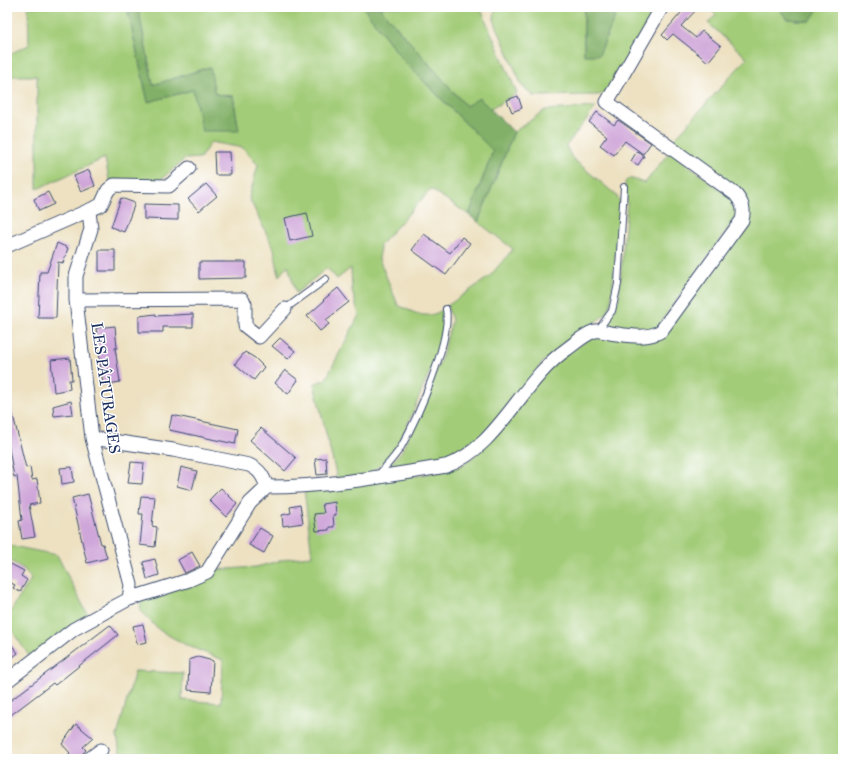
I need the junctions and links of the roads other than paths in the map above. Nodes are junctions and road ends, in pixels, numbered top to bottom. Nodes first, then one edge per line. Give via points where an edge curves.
1 (662, 7) edge
2 (189, 168) dead end
3 (624, 187) dead end
4 (89, 211) junction
5 (7, 246) edge
6 (326, 279) dead end
7 (76, 300) junction
8 (285, 309) joint
9 (446, 309) dead end
10 (597, 331) junction
11 (92, 438) junction
12 (377, 477) junction
13 (267, 487) junction
14 (129, 599) junction
15 (7, 681) edge
16 (101, 750) dead end
17 (89, 759) edge

1 - 10 street via 607,102 734,194 743,208 742,220 661,331 651,336
2 - 4 street via 169,186 114,185 108,190 101,204
3 - 10 lane via 614,305
4 - 5 street
4 - 7 street, LES PÂTURAGES via 91,229 76,276
6 - 8 lane
7 - 8 street via 242,298 245,304 245,326 259,337
7 - 11 street, LES PÂTURAGES
9 - 12 lane via 447,328 443,345 421,405 401,447
10 - 12 street via 546,364 483,441 464,459 446,466
11 - 13 street via 174,450 249,465 257,468 264,477
11 - 14 street, LES PÂTURAGES via 131,585
12 - 13 street via 291,487
13 - 14 street via 250,503 207,572
14 - 15 street via 74,629
16 - 17 street

